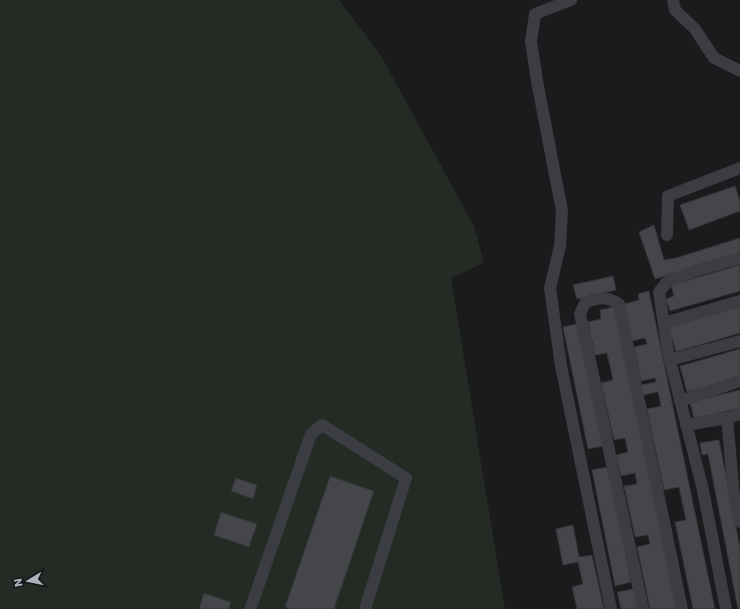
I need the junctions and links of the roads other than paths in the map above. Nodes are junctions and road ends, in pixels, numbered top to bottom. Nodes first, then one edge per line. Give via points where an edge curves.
1 (571, 0) edge
2 (673, 0) edge
3 (740, 71) edge
4 (740, 168) edge
5 (667, 236) dead end
6 (740, 258) edge
7 (740, 301) edge
8 (664, 323) junction
9 (740, 341) edge
10 (670, 360) junction
11 (740, 381) edge
12 (680, 401) junction
13 (740, 414) edge
14 (727, 418) junction
15 (686, 425) junction
16 (736, 457) edge
17 (738, 501) edge
18 (740, 522) edge
19 (251, 607) dead end
20 (365, 609) edge
21 (611, 609) edge
22 (643, 609) edge
23 (682, 609) edge
24 (726, 609) edge

1 - 21 street via 535,14 531,41 562,211 560,246 550,288 561,366
2 - 3 street via 675,10 695,30 714,58
4 - 5 street via 668,196
6 - 8 street via 667,282 659,292
7 - 8 street
8 - 10 street
9 - 10 street
10 - 12 street
11 - 12 street
12 - 15 street
13 - 14 street
14 - 15 street
14 - 16 street
15 - 24 street via 703,490
16 - 17 street
17 - 18 street
19 - 20 street via 312,434 322,425 406,478
22 - 23 street via 580,314 585,303 596,298 611,299 619,304

